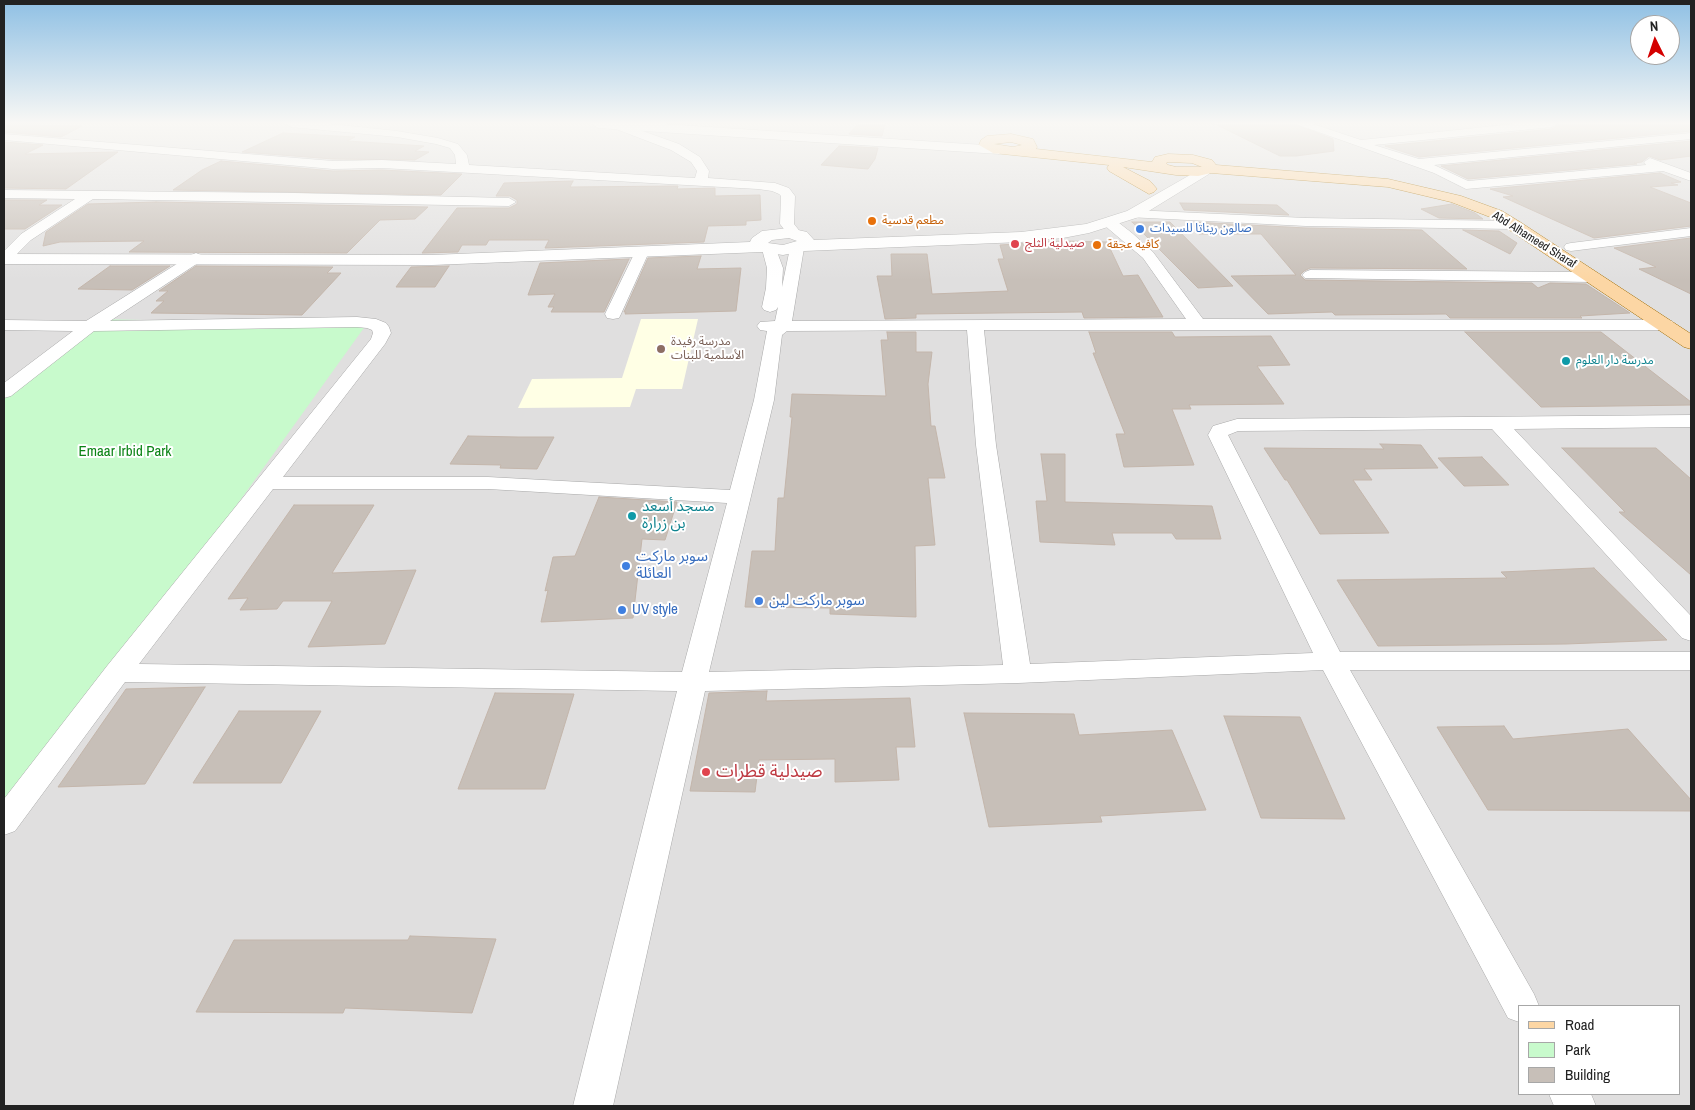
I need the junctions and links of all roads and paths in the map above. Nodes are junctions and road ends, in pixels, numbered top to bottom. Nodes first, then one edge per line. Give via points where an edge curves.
1 (588, 176) edge
2 (702, 176) edge
3 (1130, 176) edge
4 (1160, 176) edge
5 (1192, 176) edge
6 (1325, 176) edge
7 (1374, 176) edge
8 (1451, 176) edge
9 (1584, 176) edge
10 (701, 181) junction
11 (307, 186) dead end
12 (1149, 189) junction
13 (1463, 189) junction
14 (4, 194) edge
15 (90, 195) junction
16 (294, 197) junction
17 (509, 202) dead end
18 (1133, 214) junction
19 (1109, 222) junction
20 (1514, 225) junction
21 (1691, 232) edge
22 (783, 240) junction
23 (1571, 248) junction
24 (642, 252) junction
25 (6, 256) edge
26 (196, 258) junction
27 (1310, 275) dead end
28 (1593, 277) junction
29 (1651, 298) dead end
30 (613, 314) dead end
31 (1198, 324) junction
32 (4, 325) edge
33 (975, 325) junction
34 (1666, 325) junction
35 (90, 326) junction
36 (774, 328) junction
37 (1691, 343) edge
38 (4, 392) edge
39 (1691, 421) edge
40 (1499, 424) junction
41 (266, 483) junction
42 (740, 497) junction
43 (1691, 632) edge
44 (1331, 661) junction
45 (1691, 661) edge
46 (117, 673) junction
47 (1018, 674) junction
48 (694, 682) junction
49 (4, 822) edge
50 (1520, 1005) edge
51 (1570, 1095) edge
52 (593, 1106) edge
53 (1576, 1106) edge

1 - 10 street
2 - 10 street
3 - 12 main road
4 - 12 street
5 - 18 street
6 - 20 main road, Abd Alhameed Sharaf via 1415,188 1480,207
7 - 13 main road, Abd Alhameed Sharaf
8 - 13 street
9 - 13 street
10 - 22 street via 758,185 784,191 788,196
11 - 16 street
12 - 22 street via 1106,213 1079,223 1050,228 1020,232
13 - 23 main road, Abd Alhameed Sharaf via 1522,218
14 - 15 street
15 - 16 street
15 - 25 street via 26,237
16 - 17 street
18 - 19 street
18 - 20 street via 1306,222
19 - 22 street via 1063,234 1028,237
19 - 31 street via 1148,255
20 - 28 main road, Abd Alhameed Sharaf
21 - 23 street
22 - 24 street
22 - 25 street via 473,251
22 - 36 street
22 - 36 street via 775,268
23 - 29 main road, Abd Alhameed Sharaf
24 - 26 street via 432,260
24 - 30 street
25 - 26 street
26 - 35 street
27 - 28 street
28 - 34 main road, Abd Alhameed Sharaf
31 - 33 street
31 - 34 street
32 - 35 street
33 - 36 street
33 - 47 street via 986,445
34 - 37 main road, Abd Alhameed Sharaf
35 - 38 street
35 - 41 street via 357,322 380,327 379,340
36 - 42 street via 764,400
39 - 40 street
40 - 43 street
40 - 44 street via 1238,425 1220,430 1220,441
41 - 42 street via 488,483
41 - 46 street
42 - 48 street
44 - 45 street
44 - 47 street
44 - 50 street
46 - 48 street
46 - 49 street
47 - 48 street
48 - 52 street
51 - 53 street

